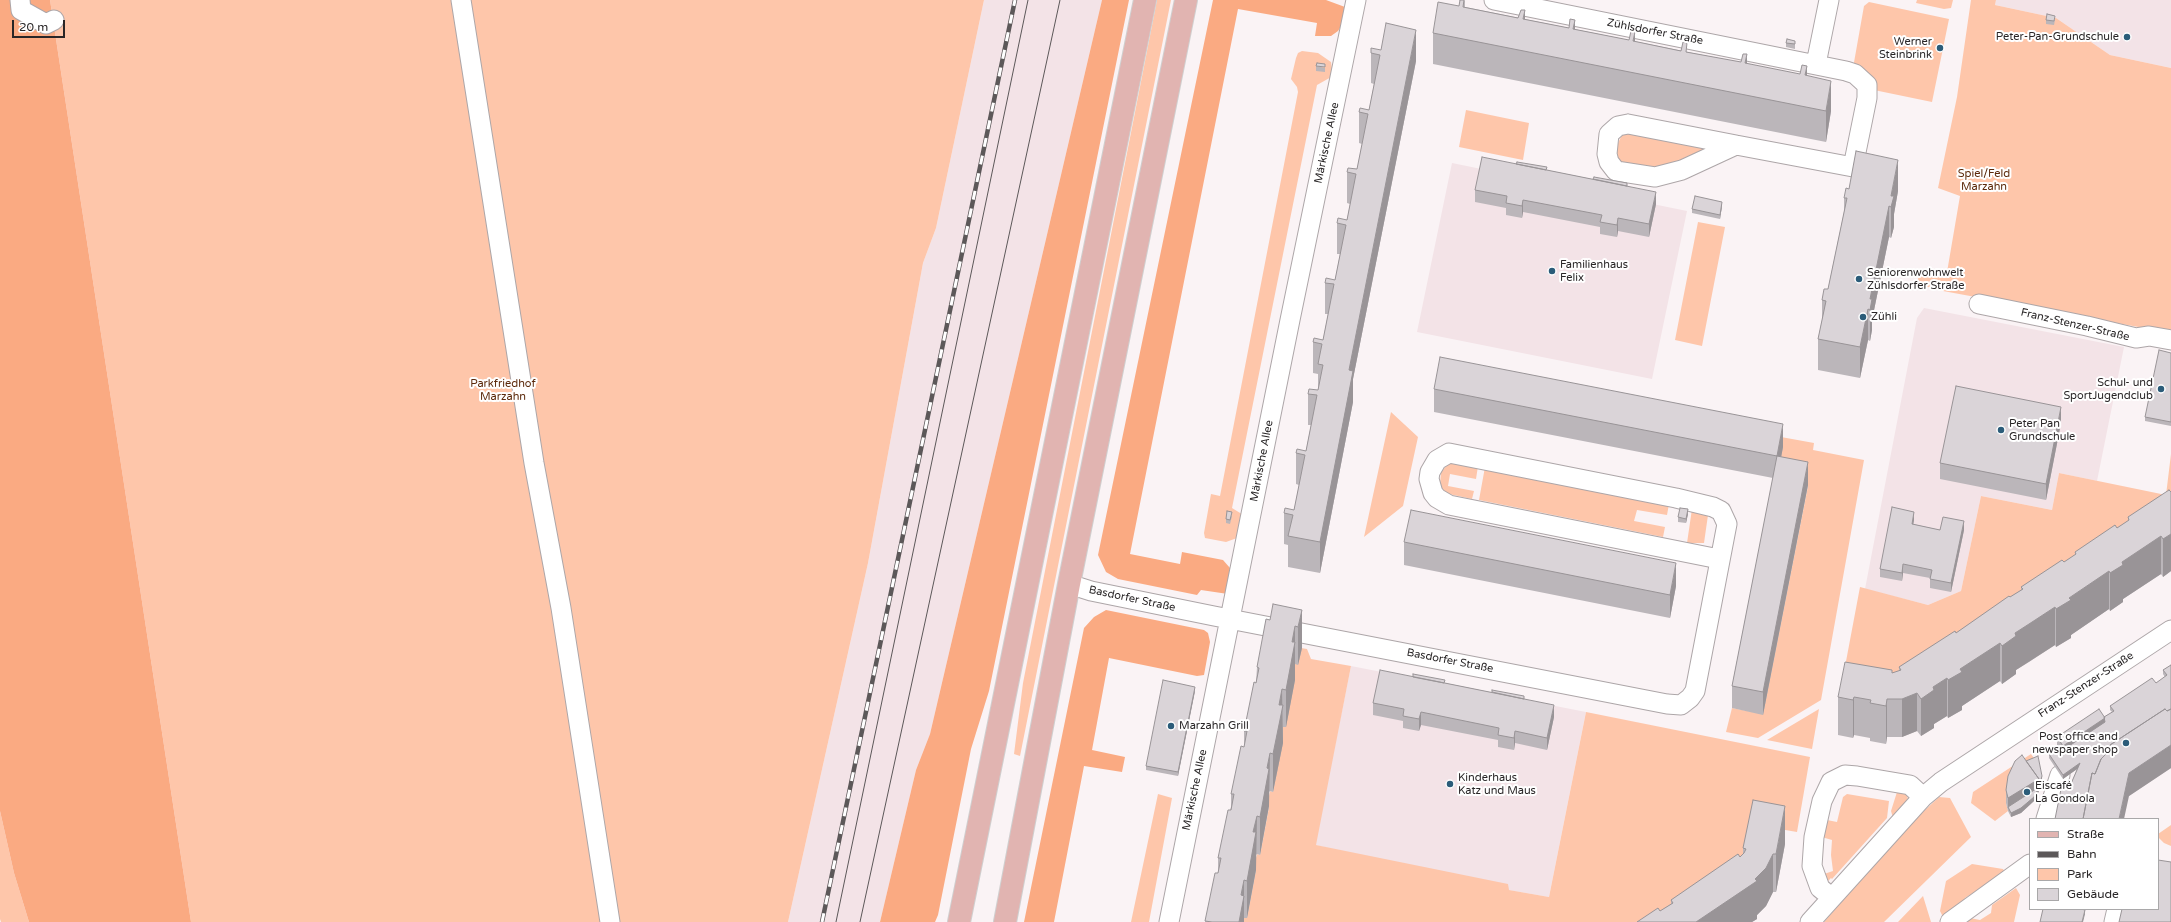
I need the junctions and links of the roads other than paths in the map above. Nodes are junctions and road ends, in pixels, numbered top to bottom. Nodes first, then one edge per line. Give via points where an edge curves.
1 (20, 0) edge
2 (462, 0) edge
3 (1145, 0) edge
4 (1186, 0) edge
5 (1356, 0) edge
6 (1494, 0) edge
7 (1829, 0) edge
8 (54, 20) dead end
9 (1816, 64) junction
10 (1736, 145) junction
11 (1979, 304) dead end
12 (2171, 340) edge
13 (1719, 559) junction
14 (1069, 584) junction
15 (1231, 619) junction
16 (2171, 630) edge
17 (2060, 775) edge
18 (1923, 797) junction
19 (2046, 818) edge
20 (2029, 865) edge
21 (1831, 897) junction
22 (2116, 910) edge
23 (610, 922) edge
24 (959, 922) edge
25 (1005, 922) edge
26 (1169, 922) edge
27 (1810, 922) edge
28 (1950, 922) edge
29 (2114, 922) edge

1 - 8 street via 21,10 46,24
2 - 23 street via 534,463 562,608
3 - 24 main road
4 - 14 main road
5 - 15 street, Märkische Allee
6 - 9 street, Zühlsdorfer Straße
7 - 9 street
9 - 10 street, Zühlsdorfer Straße via 1855,74 1867,85 1867,98 1852,167
10 - 10 street, Zühlsdorfer Straße via 1628,124 1618,126 1609,134 1607,154 1616,171 1655,178 1682,170
11 - 12 street, Franz-Stenzer-Straße via 2136,338 2149,336
13 - 13 street, Basdorfer Straße via 1727,524 1721,511 1714,507 1449,453 1437,460 1430,472 1429,480 1433,493 1449,505
13 - 15 street, Basdorfer Straße via 1695,691 1681,705
14 - 15 street, Basdorfer Straße via 1110,595
14 - 25 main road
15 - 26 street, Märkische Allee
16 - 18 street, Franz-Stenzer-Straße via 1964,766
17 - 19 street
18 - 21 street, Franz-Stenzer-Straße
18 - 21 street via 1910,785 1857,776 1845,775 1831,782 1822,801 1814,837 1812,866 1820,888
20 - 28 street
21 - 27 street, Franz-Stenzer-Straße
22 - 29 street

